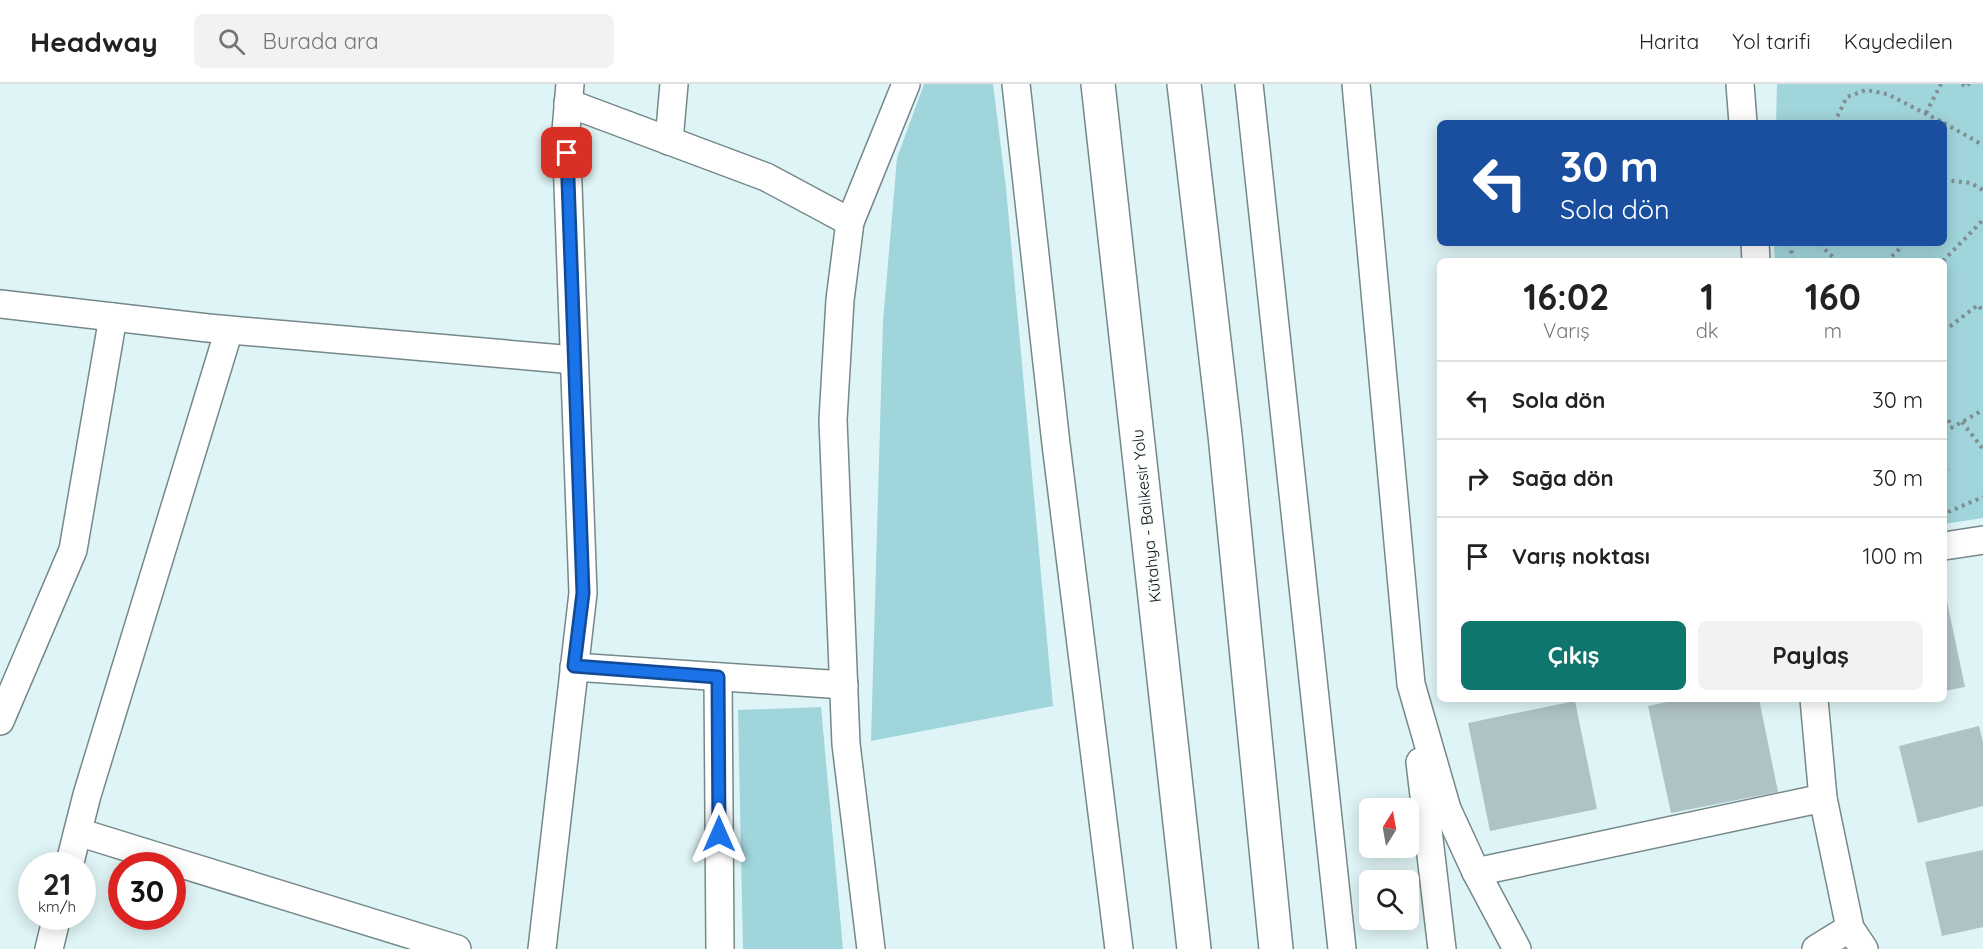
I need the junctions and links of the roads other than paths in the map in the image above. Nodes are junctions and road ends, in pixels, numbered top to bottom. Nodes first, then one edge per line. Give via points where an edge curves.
1 (674, 84) edge
2 (906, 84) edge
3 (1016, 84) edge
4 (1098, 84) edge
5 (1184, 84) edge
6 (1249, 84) edge
7 (1356, 84) edge
8 (1740, 84) edge
9 (569, 94) edge
10 (1743, 120) edge
11 (669, 141) junction
12 (850, 222) junction
13 (0, 304) edge
14 (112, 317) junction
15 (229, 330) junction
16 (574, 360) junction
17 (1983, 540) edge
18 (1947, 546) edge
19 (574, 666) junction
20 (718, 677) junction
21 (1411, 684) junction
22 (844, 685) junction
23 (1814, 702) edge
24 (0, 721) edge
25 (1823, 798) junction
26 (78, 832) junction
27 (73, 852) edge
28 (1476, 872) junction
29 (54, 930) edge
30 (1857, 939) edge
31 (49, 949) edge
32 (457, 949) edge
33 (542, 949) edge
34 (720, 949) edge
35 (871, 949) edge
36 (1119, 949) edge
37 (1194, 949) edge
38 (1276, 949) edge
39 (1342, 949) edge
40 (1442, 949) edge
41 (1517, 949) edge
42 (1816, 949) edge

1 - 11 street
2 - 12 street
3 - 36 street
4 - 37 highway, Kütahya - Balıkesir Yolu
5 - 38 highway via 1225,435
6 - 39 street
7 - 21 street
8 - 10 street
9 - 11 street
9 - 16 street via 566,130
11 - 12 street via 766,177
12 - 22 street via 840,300 833,420
13 - 14 street
14 - 15 street
14 - 24 street via 73,550
15 - 16 street
15 - 26 street
16 - 19 street via 583,593
17 - 18 street
19 - 20 street
19 - 33 street
20 - 22 street
20 - 34 street
21 - 28 street via 1447,810
21 - 40 street
22 - 35 street via 846,744
23 - 25 street
25 - 28 street
25 - 30 street
26 - 27 street
26 - 32 street
28 - 41 street
29 - 31 street
30 - 42 street

